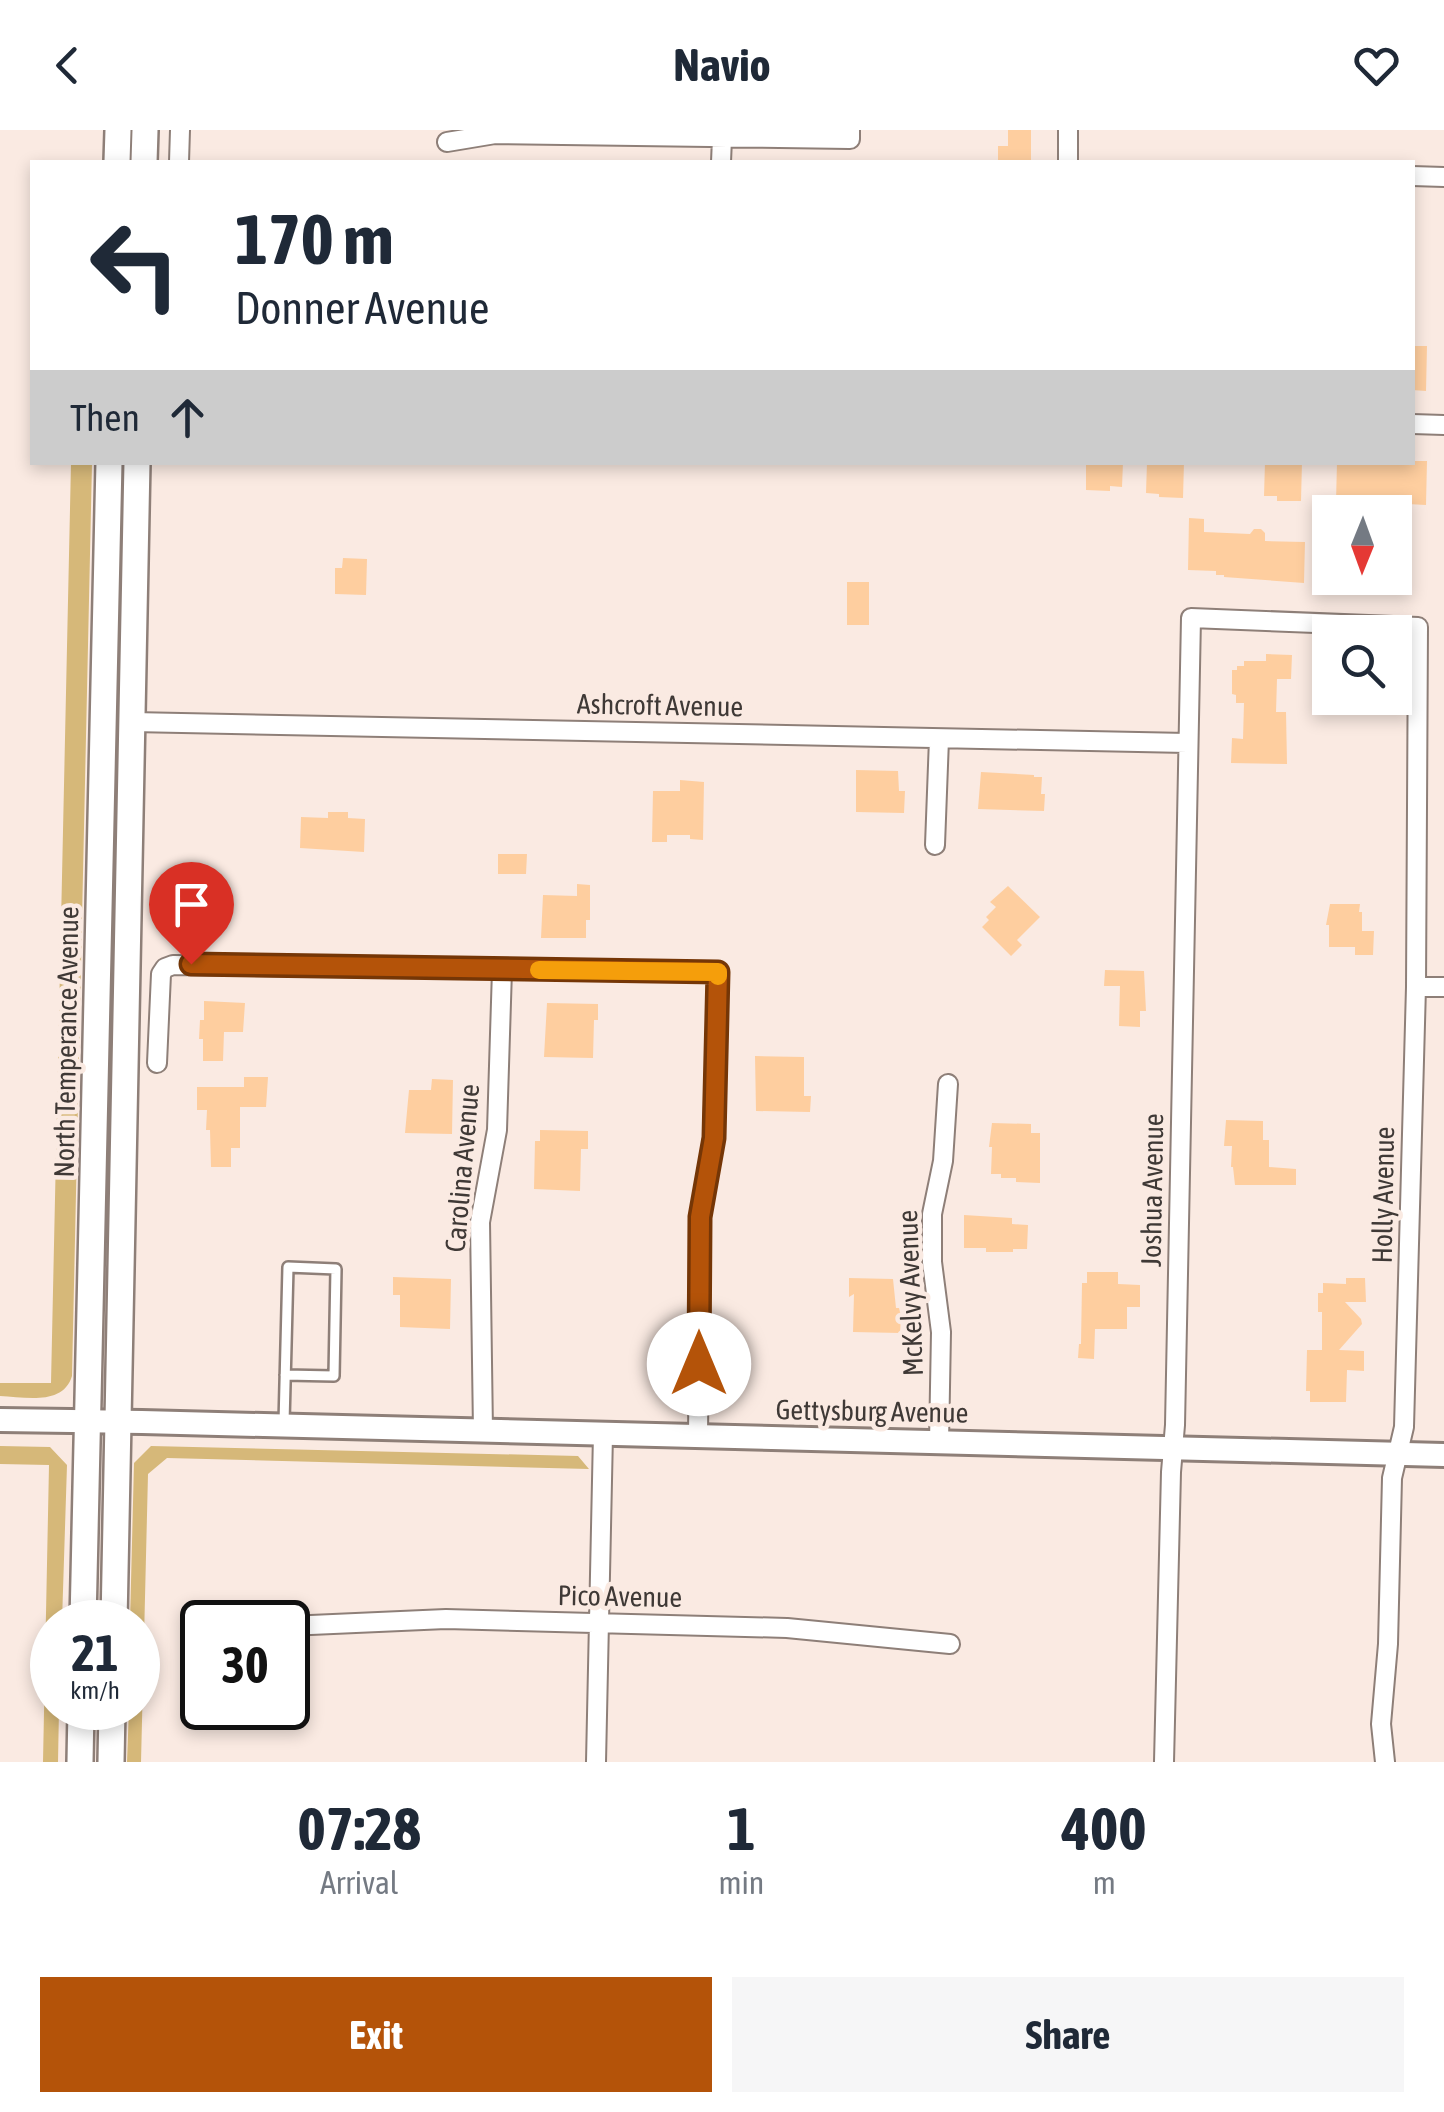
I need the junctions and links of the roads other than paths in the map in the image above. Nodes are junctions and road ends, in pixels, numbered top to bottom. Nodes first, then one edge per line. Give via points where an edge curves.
1 (118, 130) edge
2 (145, 130) edge
3 (180, 130) edge
4 (1068, 130) edge
5 (850, 134) edge
6 (722, 138) junction
7 (447, 142) dead end
8 (116, 160) edge
9 (144, 160) edge
10 (179, 160) edge
11 (722, 160) edge
12 (1068, 160) edge
13 (1415, 176) edge
14 (1444, 177) edge
15 (1415, 424) edge
16 (1444, 425) edge
17 (109, 465) edge
18 (137, 465) edge
19 (1191, 618) joint
20 (132, 722) junction
21 (939, 739) junction
22 (1187, 743) junction
23 (935, 845) dead end
24 (502, 970) junction
25 (1416, 986) junction
26 (1444, 987) edge
27 (157, 1063) dead end
28 (948, 1084) dead end
29 (286, 1374) junction
30 (0, 1420) edge
31 (88, 1422) junction
32 (118, 1422) junction
33 (284, 1426) junction
34 (483, 1431) junction
35 (603, 1434) junction
36 (698, 1437) junction
37 (939, 1442) junction
38 (1173, 1448) junction
39 (1399, 1452) junction
40 (1444, 1455) edge
41 (84, 1600) edge
42 (114, 1600) edge
43 (600, 1623) junction
44 (310, 1625) edge
45 (950, 1644) dead end
46 (81, 1730) edge
47 (112, 1730) edge
48 (80, 1762) edge
49 (111, 1762) edge
50 (596, 1762) edge
51 (1164, 1762) edge
52 (1386, 1762) edge

1 - 8 main road
2 - 9 main road
3 - 10 street
4 - 12 street
5 - 6 street
6 - 7 street via 495,134
6 - 11 street
13 - 14 street
15 - 16 street
17 - 31 main road, North Temperance Avenue
18 - 20 main road
19 - 22 street, Joshua Avenue
19 - 25 street, Holly Avenue via 1418,627
20 - 21 street, Ashcroft Avenue
20 - 32 main road
21 - 22 street, Ashcroft Avenue
21 - 23 street
22 - 38 street, Joshua Avenue
24 - 27 street via 173,965 160,974
24 - 34 street, Carolina Avenue via 497,1130 480,1222
24 - 36 street via 718,972 714,1138 700,1217
25 - 26 street
25 - 39 street, Holly Avenue
28 - 37 street, McKelvy Avenue via 932,1214 942,1332
29 - 29 lane via 288,1267 336,1269 334,1376
29 - 33 lane
30 - 31 street, Gettysburg Avenue
31 - 32 street, Gettysburg Avenue
31 - 41 main road, North Temperance Avenue
32 - 33 street, Gettysburg Avenue
32 - 42 main road
33 - 34 street, Gettysburg Avenue
34 - 35 street, Gettysburg Avenue
35 - 36 street, Gettysburg Avenue
35 - 43 street
36 - 37 street, Gettysburg Avenue
37 - 38 street, Gettysburg Avenue
38 - 39 street, Gettysburg Avenue
38 - 51 street, Joshua Avenue
39 - 40 street, Gettysburg Avenue
39 - 52 street, Holly Avenue via 1392,1478 1382,1700
43 - 44 street, Pico Avenue via 446,1619
43 - 45 street, Pico Avenue via 787,1628
43 - 50 street
46 - 48 main road
47 - 49 main road

